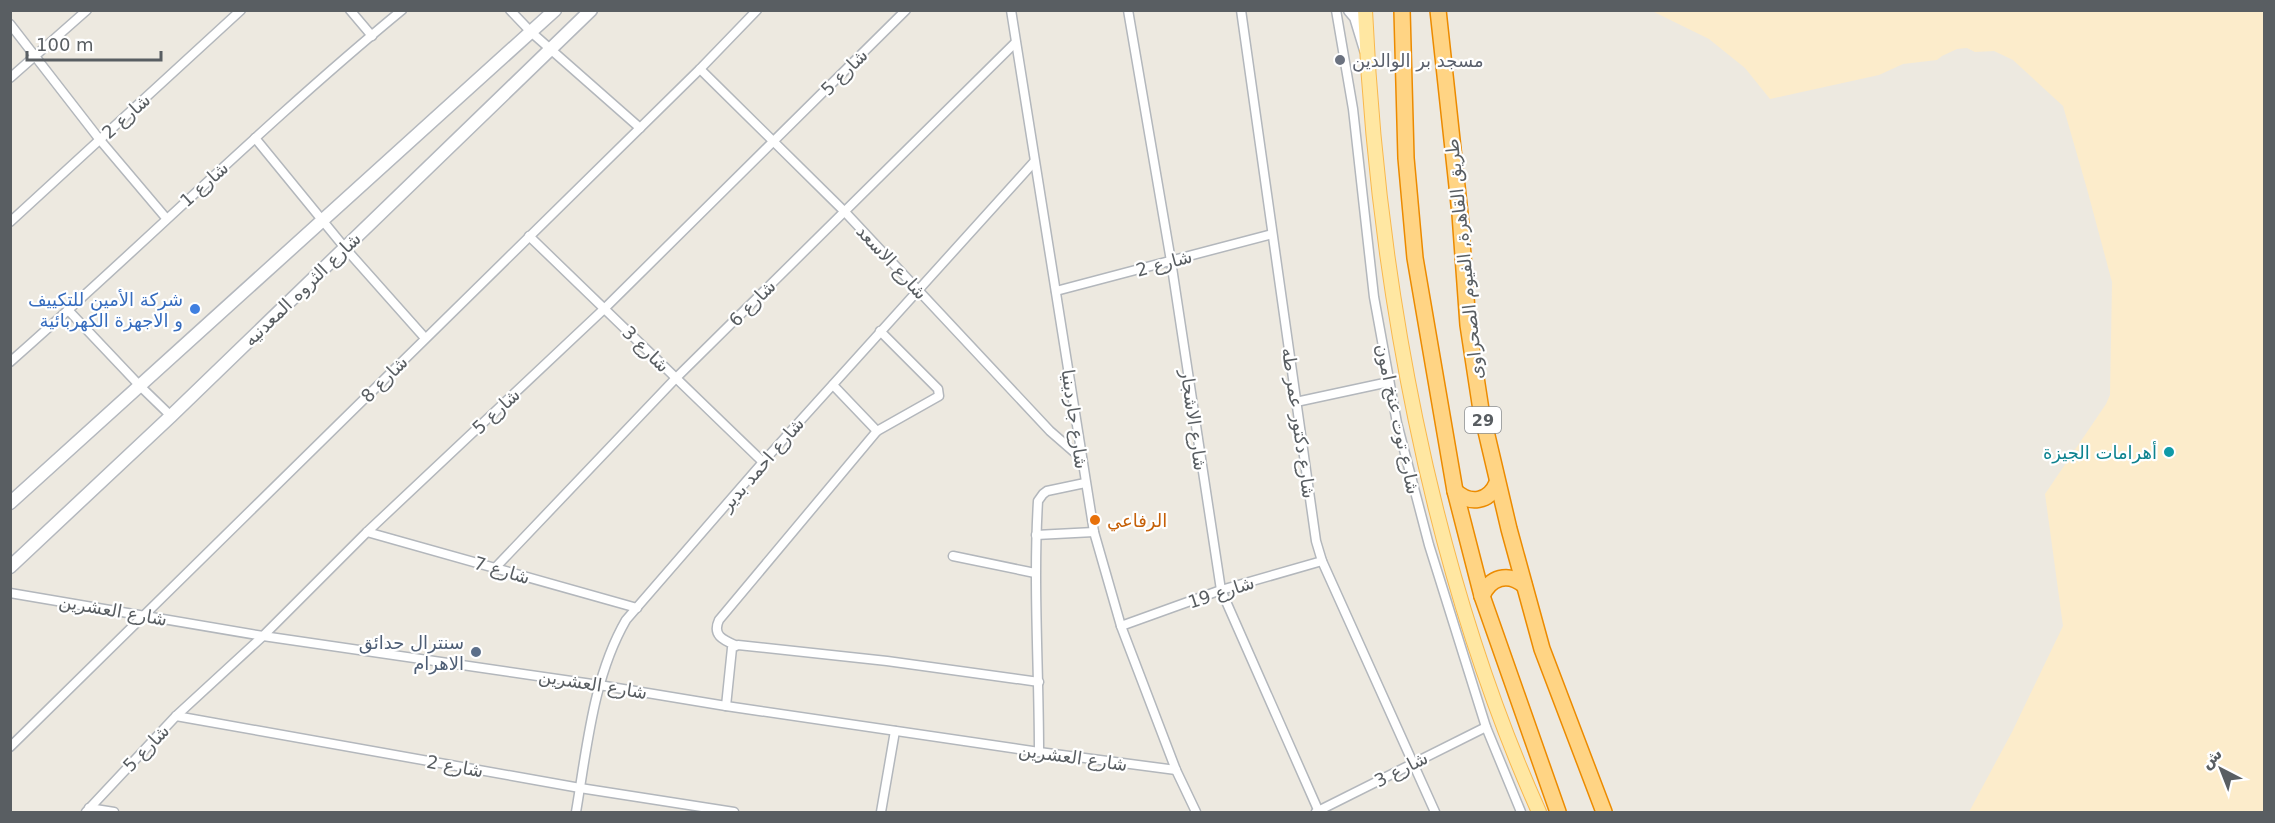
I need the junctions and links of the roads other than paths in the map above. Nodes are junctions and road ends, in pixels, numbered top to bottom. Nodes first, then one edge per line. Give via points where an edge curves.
1 (87, 10) edge
2 (241, 10) edge
3 (350, 10) edge
4 (402, 10) edge
5 (510, 10) edge
6 (555, 10) edge
7 (591, 10) edge
8 (757, 10) edge
9 (906, 10) edge
10 (1011, 10) edge
11 (1128, 10) edge
12 (1241, 10) edge
13 (1336, 10) edge
14 (1350, 10) edge
15 (1365, 10) edge
16 (1402, 10) edge
17 (1438, 10) edge
18 (10, 24) edge
19 (531, 32) junction
20 (372, 36) junction
21 (1016, 43) junction
22 (551, 50) junction
23 (1366, 51) junction
24 (36, 56) junction
25 (700, 69) junction
26 (10, 78) edge
27 (639, 128) junction
28 (255, 138) junction
29 (100, 140) junction
30 (774, 141) junction
31 (1034, 162) junction
32 (844, 212) junction
33 (166, 218) junction
34 (322, 220) junction
35 (10, 222) edge
36 (1272, 234) junction
37 (529, 236) junction
38 (345, 248) junction
39 (1171, 261) junction
40 (918, 289) junction
41 (1056, 291) junction
42 (604, 309) junction
43 (69, 310) junction
44 (880, 332) junction
45 (425, 338) junction
46 (10, 362) edge
47 (676, 378) junction
48 (1389, 382) junction
49 (833, 385) junction
50 (140, 386) junction
51 (1296, 402) junction
52 (171, 416) junction
53 (877, 431) junction
54 (1081, 458) junction
55 (763, 462) junction
56 (1085, 483) junction
57 (1497, 483) junction
58 (1455, 491) junction
59 (10, 504) edge
60 (367, 532) junction
61 (1094, 532) junction
62 (1036, 535) junction
63 (952, 556) dead end
64 (1322, 561) junction
65 (10, 567) edge
66 (495, 568) junction
67 (1035, 573) junction
68 (1524, 585) junction
69 (1221, 590) junction
70 (10, 593) edge
71 (1482, 596) junction
72 (637, 608) junction
73 (143, 616) junction
74 (1121, 626) junction
75 (263, 636) junction
76 (735, 645) junction
77 (1039, 682) junction
78 (599, 685) junction
79 (726, 706) junction
80 (176, 716) junction
81 (1486, 728) junction
82 (895, 731) junction
83 (10, 747) edge
84 (1039, 752) junction
85 (1413, 763) junction
86 (1176, 770) junction
87 (580, 788) junction
88 (88, 810) edge
89 (1318, 812) edge
90 (114, 813) edge
91 (576, 813) edge
92 (734, 813) edge
93 (881, 813) edge
94 (1196, 813) edge
95 (1435, 813) edge
96 (1521, 813) edge
97 (1539, 813) edge
98 (1558, 813) edge
99 (1604, 813) edge

1 - 24 street
2 - 29 street, شارع 2
3 - 20 street
4 - 20 street, شارع 1
5 - 19 street
6 - 19 street, شارع الثروه المعدنيه
7 - 22 street, شارع الثروه المعدنيه
8 - 25 street, شارع 8
9 - 30 street, شارع 5
10 - 21 street, شارع جاردينيا
11 - 39 street, شارع الاشجار
12 - 36 street, شارع دكتور عمر طه
13 - 48 street, شارع توت عنخ امون
14 - 23 street via 1356,17
15 - 23 main road
16 - 58 highway, 29 via 1406,158 1415,258
17 - 57 highway, طريق القاهرة, الفيوم الصحراوى / 29 via 1472,354
18 - 24 street
19 - 22 street
19 - 34 street, شارع الثروه المعدنيه
20 - 28 street, شارع 1
21 - 31 street, شارع جاردينيا
21 - 32 street, شارع 6
22 - 27 street
22 - 38 street, شارع الثروه المعدنيه
23 - 97 main road via 1389,268 1424,454 1474,637 1510,746
24 - 26 street
24 - 29 street
25 - 27 street, شارع 8
25 - 30 street, شارع الاسعد
27 - 37 street, شارع 8
28 - 33 street, شارع 1
28 - 34 street
29 - 33 street
29 - 35 street, شارع 2
30 - 32 street, شارع الاسعد
30 - 42 street, شارع 5
31 - 40 street, شارع احمد بدير
31 - 41 street, شارع جاردينيا
32 - 40 street, شارع الاسعد
32 - 47 street, شارع 6
33 - 43 street, شارع 1
34 - 38 street
34 - 50 street, شارع الثروه المعدنيه
36 - 39 street, شارع 2
36 - 51 street, شارع دكتور عمر طه
37 - 42 street, شارع 3
37 - 45 street, شارع 8
38 - 45 street
38 - 52 street, شارع الثروه المعدنيه
39 - 41 street, شارع 2
39 - 69 street, شارع الاشجار
40 - 44 street, شارع احمد بدير
40 - 54 street, شارع الاسعد via 1050,431
41 - 54 street, شارع جاردينيا
42 - 47 street, شارع 3
42 - 60 street, شارع 5
43 - 46 street, شارع 1
43 - 50 street
44 - 49 street, شارع احمد بدير
44 - 53 street via 939,393 936,399
45 - 73 street, شارع 8
47 - 55 street, شارع 3
47 - 66 street, شارع 6
48 - 51 street
48 - 81 street, شارع توت عنخ امون via 1417,505
49 - 53 street
49 - 55 street, شارع احمد بدير
50 - 52 street
50 - 59 street, شارع الثروه المعدنيه
51 - 64 street, شارع دكتور عمر طه
52 - 65 street, شارع الثروه المعدنيه
53 - 76 street via 719,620 716,629 720,638
54 - 56 street, شارع جاردينيا
55 - 72 street, شارع احمد بدير
56 - 61 street, شارع جاردينيا
56 - 62 street via 1043,494 1038,501
57 - 58 highway via 1490,494 1479,500 1466,499
57 - 68 highway, طريق القاهرة, الفيوم الصحراوى / 29
58 - 71 highway, 29
60 - 66 street, شارع 7
60 - 75 street, شارع 5
61 - 62 street
61 - 74 street, شارع جاردينيا
62 - 67 street
63 - 67 street
64 - 69 street, شارع 19
64 - 85 street, شارع دكتور عمر طه
66 - 72 street, شارع 7
67 - 77 street
68 - 71 highway via 1511,577 1496,579
68 - 99 highway, طريق القاهرة, الفيوم الصحراوى / 29 via 1557,693
69 - 74 street, شارع 19
69 - 89 street, شارع الاشجار
70 - 73 street, شارع العشرين
71 - 98 highway, 29
72 - 78 street, شارع احمد بدير via 619,632
73 - 75 street, شارع العشرين
73 - 83 street, شارع 8
74 - 86 street, شارع جاردينيا
75 - 78 street, شارع العشرين
75 - 80 street, شارع 5
76 - 77 street
76 - 79 street
77 - 84 street
78 - 79 street, شارع العشرين
78 - 87 street, شارع احمد بدير
79 - 82 street, شارع العشرين
80 - 87 street, شارع 2
80 - 88 street, شارع 5
81 - 85 street, شارع 3
81 - 96 street, شارع توت عنخ امون
82 - 84 street, شارع العشرين
82 - 93 street
84 - 86 street, شارع العشرين
85 - 89 street, شارع 3
85 - 95 street, شارع دكتور عمر طه
86 - 94 street, شارع جاردينيا
87 - 91 street, شارع احمد بدير
87 - 92 street, شارع 2
88 - 90 street

